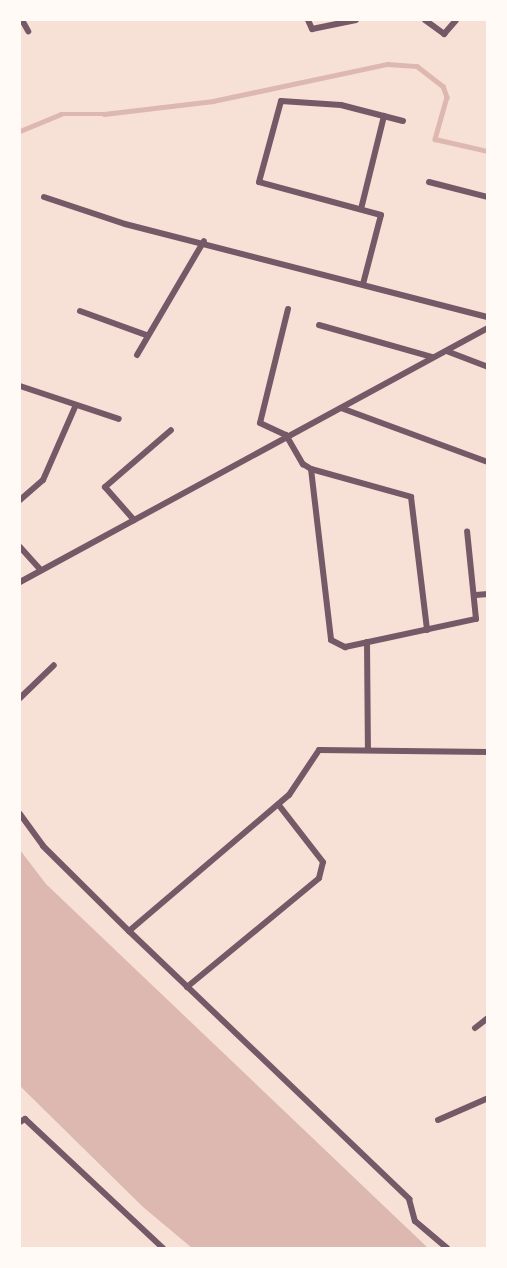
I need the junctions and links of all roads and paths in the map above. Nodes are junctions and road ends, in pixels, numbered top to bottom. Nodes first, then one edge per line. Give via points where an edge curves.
1 (22, 20) edge
2 (308, 20) edge
3 (356, 20) edge
4 (425, 20) edge
5 (456, 20) edge
6 (28, 31) dead end
7 (384, 116) junction
8 (403, 120) dead end
9 (429, 182) dead end
10 (44, 197) dead end
11 (488, 197) edge
12 (362, 209) junction
13 (204, 242) junction
14 (363, 284) junction
15 (288, 309) dead end
16 (80, 311) dead end
17 (488, 317) edge
18 (319, 325) dead end
19 (488, 328) edge
20 (146, 335) junction
21 (448, 352) junction
22 (138, 355) dead end
23 (432, 357) junction
24 (488, 367) edge
25 (20, 386) edge
26 (76, 405) junction
27 (341, 408) junction
28 (119, 419) dead end
29 (171, 429) dead end
30 (286, 435) junction
31 (488, 462) edge
32 (310, 469) junction
33 (20, 500) edge
34 (134, 520) junction
35 (467, 531) dead end
36 (20, 547) edge
37 (40, 570) junction
38 (20, 582) edge
39 (488, 594) edge
40 (476, 595) junction
41 (427, 630) junction
42 (368, 642) junction
43 (54, 665) dead end
44 (20, 698) edge
45 (368, 749) junction
46 (488, 752) edge
47 (278, 804) junction
48 (20, 814) edge
49 (129, 931) junction
50 (187, 987) junction
51 (488, 1018) edge
52 (476, 1028) dead end
53 (488, 1098) edge
54 (438, 1120) dead end
55 (20, 1122) edge
56 (163, 1248) edge
57 (447, 1248) edge

1 - 6 street
2 - 3 street via 312,29
4 - 5 street via 444,34
7 - 8 street
7 - 12 street
7 - 12 street via 341,105 281,101 259,182
9 - 11 street
10 - 13 street via 124,224
12 - 14 street via 381,214
13 - 14 street
13 - 20 street
14 - 17 street
15 - 30 street via 260,423
16 - 20 street
18 - 23 street
19 - 21 street
20 - 22 street
21 - 23 street
21 - 24 street
23 - 27 street
25 - 26 street
26 - 28 street
26 - 33 street via 43,480
27 - 30 street
27 - 31 street
29 - 34 street via 105,487
30 - 32 street
30 - 34 street
32 - 41 street via 411,497
32 - 42 street via 331,640 345,647
34 - 37 street
35 - 40 street
36 - 37 street
37 - 38 street
39 - 40 street
40 - 41 street via 476,619
41 - 42 street
42 - 45 street
43 - 44 street
45 - 46 street
45 - 47 street via 319,750 289,795
47 - 49 street
47 - 50 street via 323,862 320,878
48 - 49 street via 43,846
49 - 50 street
50 - 57 street via 409,1198 415,1221
51 - 52 street
53 - 54 street
55 - 56 street via 25,1119

